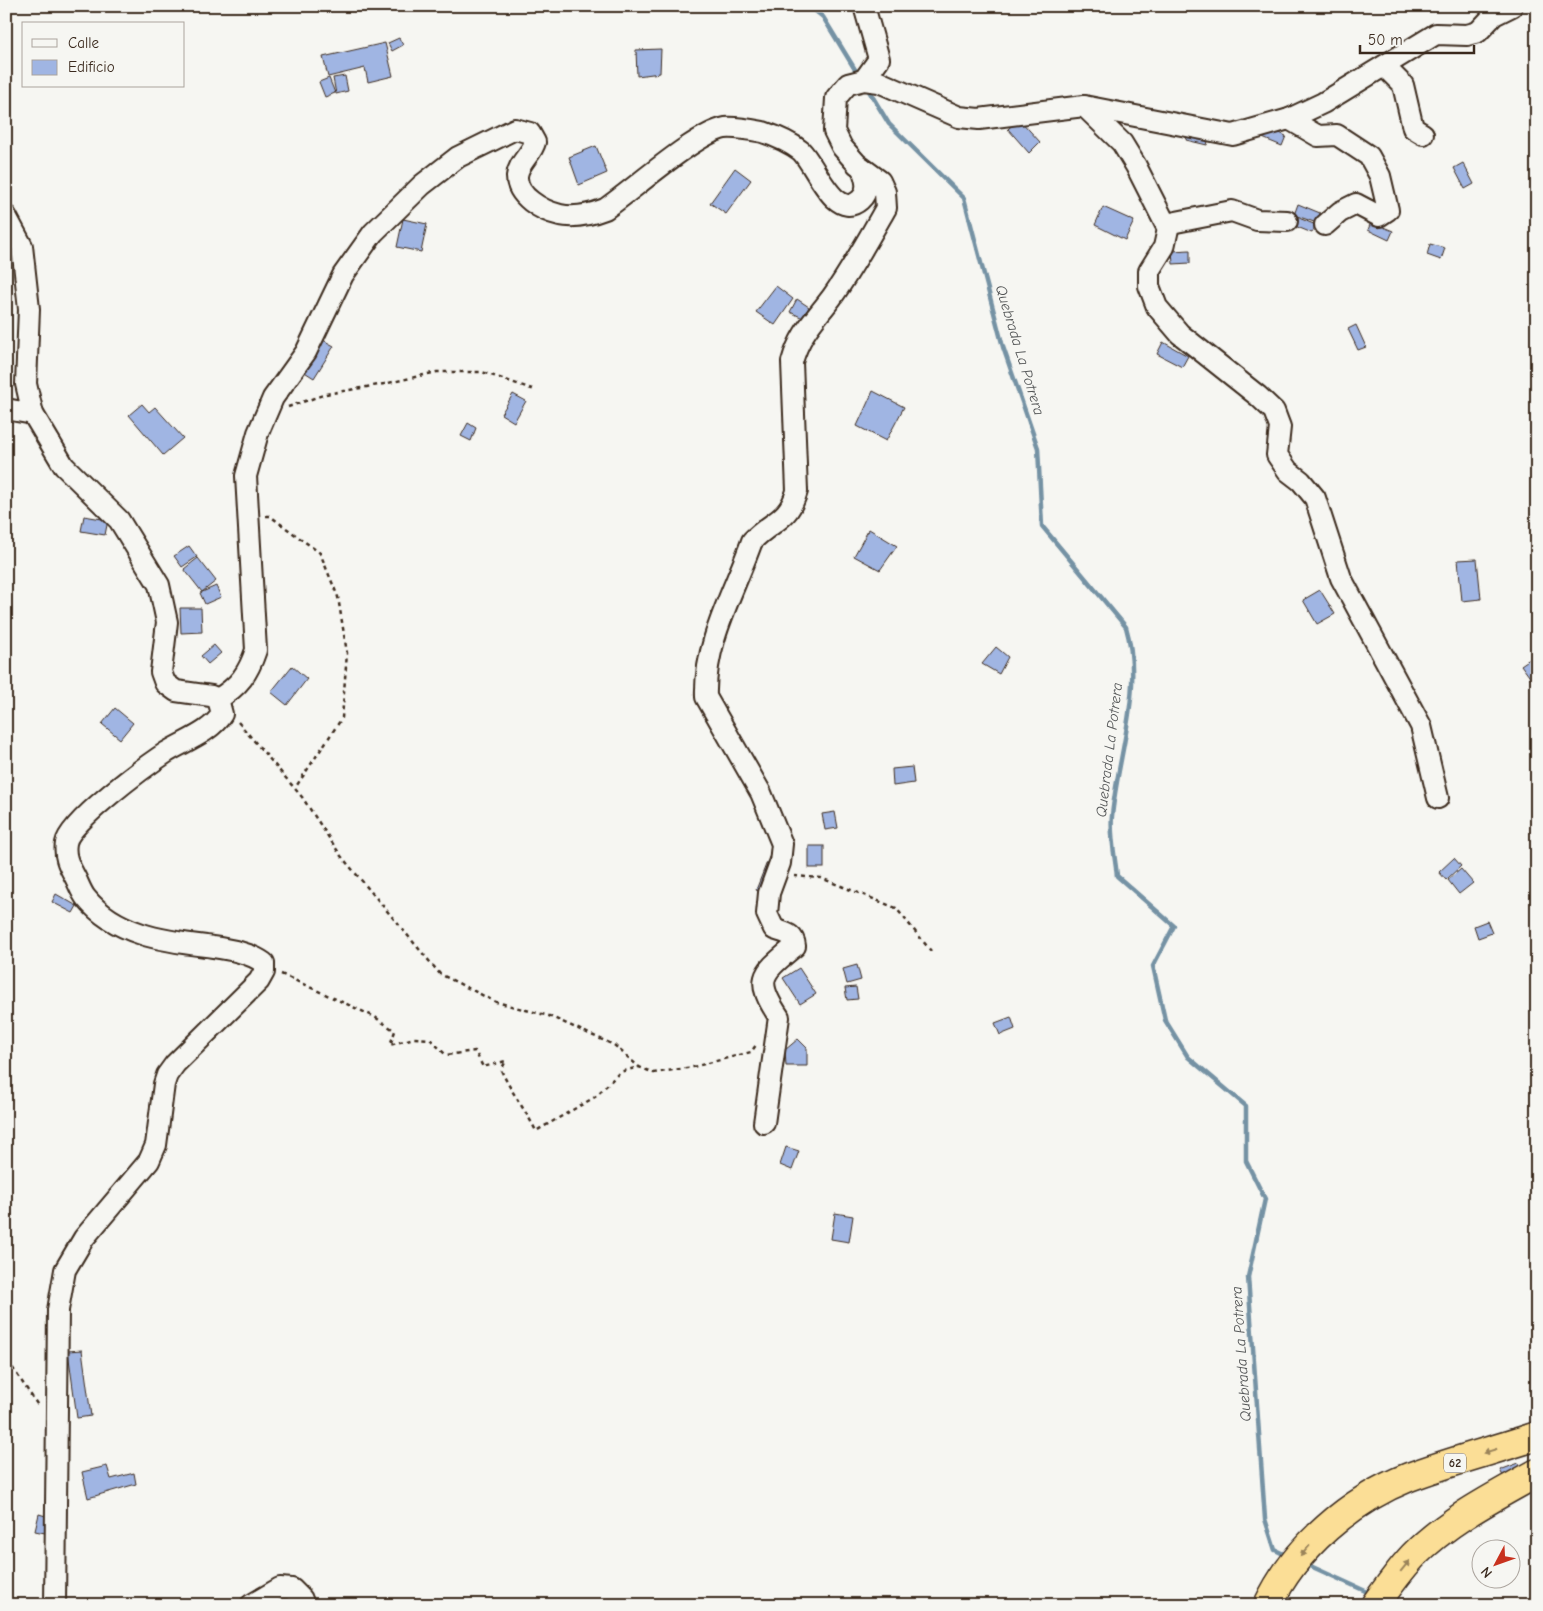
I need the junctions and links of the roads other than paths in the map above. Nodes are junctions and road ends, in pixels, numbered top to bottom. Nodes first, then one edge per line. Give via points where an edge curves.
1 (864, 6) edge
2 (1512, 6) edge
3 (1384, 66) junction
4 (856, 82) junction
5 (1084, 106) junction
6 (1289, 119) junction
7 (1423, 134) dead end
8 (862, 168) junction
9 (6, 216) edge
10 (1287, 221) dead end
11 (1166, 224) junction
12 (1325, 225) dead end
13 (6, 409) edge
14 (33, 414) junction
15 (220, 706) junction
16 (1438, 798) dead end
17 (764, 1123) dead end
18 (1537, 1436) edge
19 (1537, 1473) edge
20 (55, 1605) edge
21 (251, 1605) edge
22 (303, 1605) edge
23 (1268, 1605) edge
24 (1375, 1605) edge

1 - 4 street via 879,59
2 - 3 street via 1494,15 1478,32 1436,34
3 - 6 street via 1323,103
3 - 7 street via 1403,85 1413,128
4 - 5 street via 880,82 959,116 972,118
4 - 8 street via 836,98 834,131 842,146
5 - 6 street via 1233,135
5 - 11 street via 1122,143
6 - 12 street via 1318,136 1337,135 1345,140 1369,156 1380,176 1388,210 1379,216 1356,204
8 - 15 street via 867,182 864,196 847,206 833,197 801,152 791,145 764,132 725,128 696,142 605,209 560,215 540,208 517,184 517,173 535,142 530,133 515,129 458,157 422,184 373,233 342,275 315,337 265,415 246,476 256,650 249,671
8 - 17 street via 880,181 886,208 832,297 810,322 797,344 792,362 798,491 785,517 763,529 752,542 710,651 706,682 706,697 761,793 782,844 778,875 769,893 767,914 774,929 791,935 795,946 768,970 763,982 768,1000 779,1017
9 - 14 street via 22,246 30,309 26,384
10 - 11 street via 1257,220 1232,211
11 - 16 street via 1164,247 1149,271 1149,286 1157,307 1180,334 1274,411 1280,427 1277,455 1315,498 1341,578 1421,726
13 - 14 street
14 - 15 street via 64,466 119,520 159,585 167,622 161,672 165,683 176,691 211,696
15 - 20 street via 216,723 166,753 110,794 73,829 66,841 66,860 86,898 105,917 147,937 228,949 255,957 264,966 259,980 167,1075 156,1145 148,1162 84,1238 66,1270 58,1310
18 -> 23 highway, 62 via 1410,1477 1376,1493 1340,1517 1297,1560
24 -> 19 highway via 1414,1556 1450,1526
21 - 22 street via 280,1588 292,1589 302,1599

